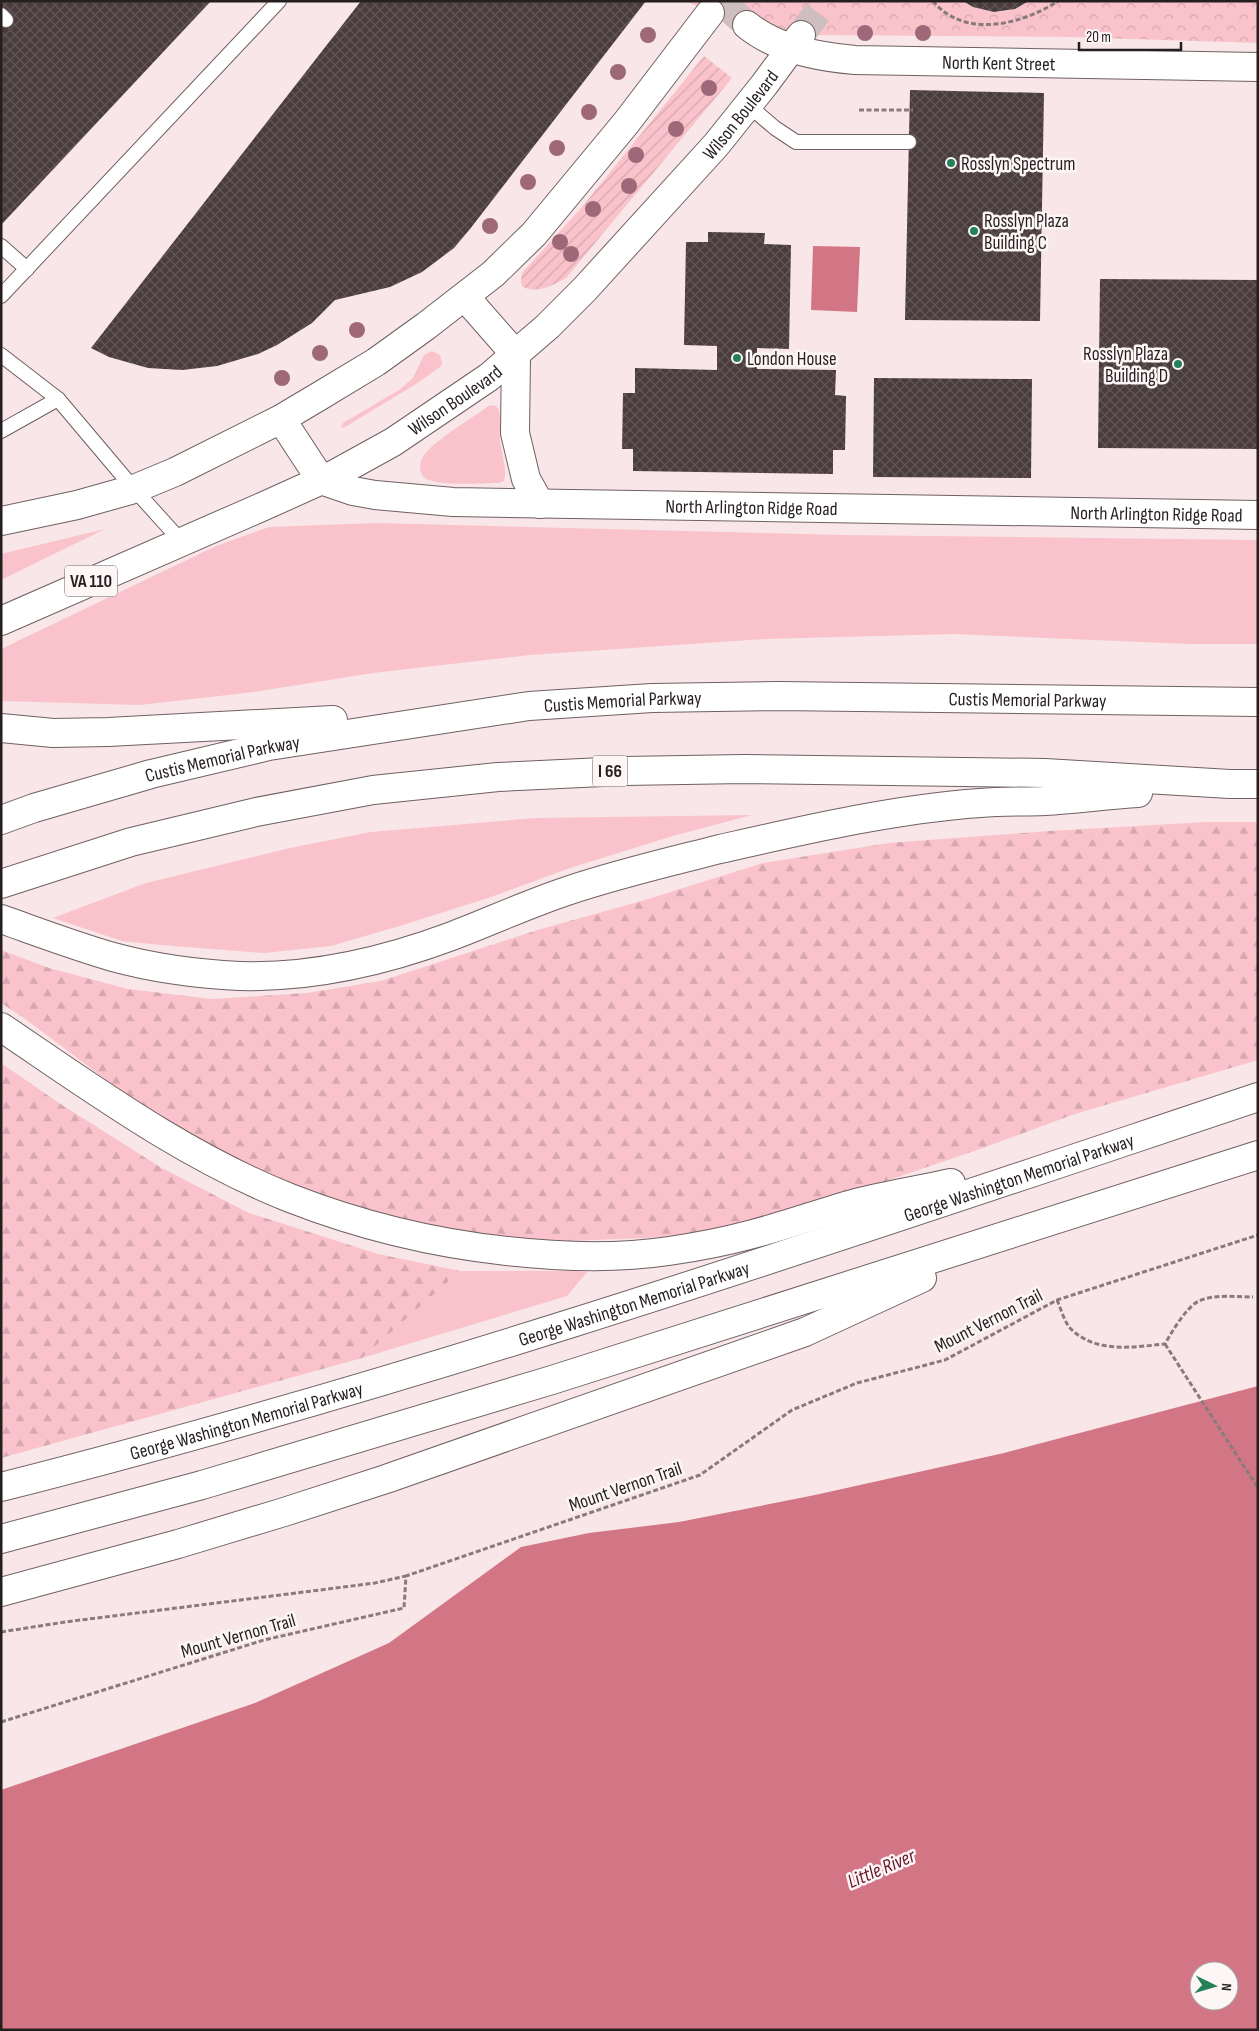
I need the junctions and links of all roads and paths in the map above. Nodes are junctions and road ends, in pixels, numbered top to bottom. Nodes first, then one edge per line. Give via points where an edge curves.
1 (278, 1) edge
2 (933, 1) edge
3 (1058, 1) edge
4 (710, 13) dead end
5 (747, 25) tunnel mouth
6 (796, 41) junction
7 (1258, 68) edge
8 (748, 105) junction
9 (859, 110) dead end
10 (913, 110) dead end
11 (909, 142) dead end
12 (1, 246) edge
13 (27, 269) junction
14 (1, 296) edge
15 (465, 297) junction
16 (1, 355) edge
17 (516, 355) junction
18 (58, 399) junction
19 (281, 419) junction
20 (1, 431) edge
21 (321, 480) junction
22 (134, 489) junction
23 (540, 504) junction
24 (1258, 515) edge
25 (1, 521) edge
26 (181, 541) junction
27 (1, 621) edge
28 (1258, 702) edge
29 (529, 706) junction
30 (1, 728) edge
31 (1230, 784) junction
32 (1258, 784) edge
33 (1, 820) edge
34 (2, 884) edge
35 (1, 920) edge
36 (1, 1027) edge
37 (1258, 1097) edge
38 (1258, 1155) edge
39 (1077, 1157) junction
40 (1030, 1228) junction
41 (1258, 1235) edge
42 (1253, 1297) dead end
43 (1057, 1300) junction
44 (1165, 1344) junction
45 (1, 1487) edge
46 (1258, 1488) edge
47 (1, 1539) edge
48 (406, 1576) junction
49 (1, 1592) edge
50 (1, 1632) edge
51 (1, 1722) edge

1 - 13 lane
2 - 3 path via 940,10 961,21 994,25 1028,17
4 - 15 main road via 534,234
5 - 6 main road, North Kent Street via 759,35
6 - 7 main road, North Kent Street via 842,59 879,62
6 - 8 main road, Wilson Boulevard
8 - 11 lane via 796,142
8 - 17 main road, Wilson Boulevard via 716,145 584,290
9 - 10 path
12 - 13 lane
13 - 14 lane
15 - 17 main road
15 - 19 main road via 376,362
16 - 18 lane
17 - 21 main road, Wilson Boulevard via 409,432
17 - 23 main road via 515,433 526,479
18 - 20 lane
18 - 22 lane
19 - 21 main road
19 - 22 main road
21 - 23 main road, North Arlington Ridge Road via 375,495 452,502
21 - 26 main road, Wilson Boulevard / VA 110
22 - 25 main road
22 - 26 lane
23 - 24 main road, North Arlington Ridge Road
26 - 27 main road, Wilson Boulevard / VA 110
28 - 29 main road, Custis Memorial Parkway via 778,696 652,698
29 - 30 main road via 108,732 53,733
29 - 33 main road, Custis Memorial Parkway via 269,746 150,774
31 - 32 main road, I 66
31 - 34 main road, I 66 via 1045,773 744,770 624,770 498,777 373,790 256,812 131,842
31 - 35 main road via 1044,801 979,803 866,819 640,870 566,891 411,951 359,965 317,971 241,976 152,966 86,949
36 - 39 main road via 186,1147 288,1198 390,1231 490,1249 585,1257 669,1251 749,1235 858,1203
37 - 39 main road, George Washington Memorial Parkway
38 - 40 main road
39 - 45 main road, George Washington Memorial Parkway via 654,1297 425,1368
40 - 47 main road via 358,1439
40 - 49 main road via 805,1332 284,1512
41 - 43 path, Mount Vernon Trail
42 - 44 path via 1198,1301 1181,1319
43 - 44 path via 1069,1327 1084,1339 1115,1347
43 - 48 path, Mount Vernon Trail via 945,1360 857,1383 792,1410 700,1475
44 - 46 path
48 - 50 path via 375,1583
48 - 51 path, Mount Vernon Trail via 404,1608 264,1640

